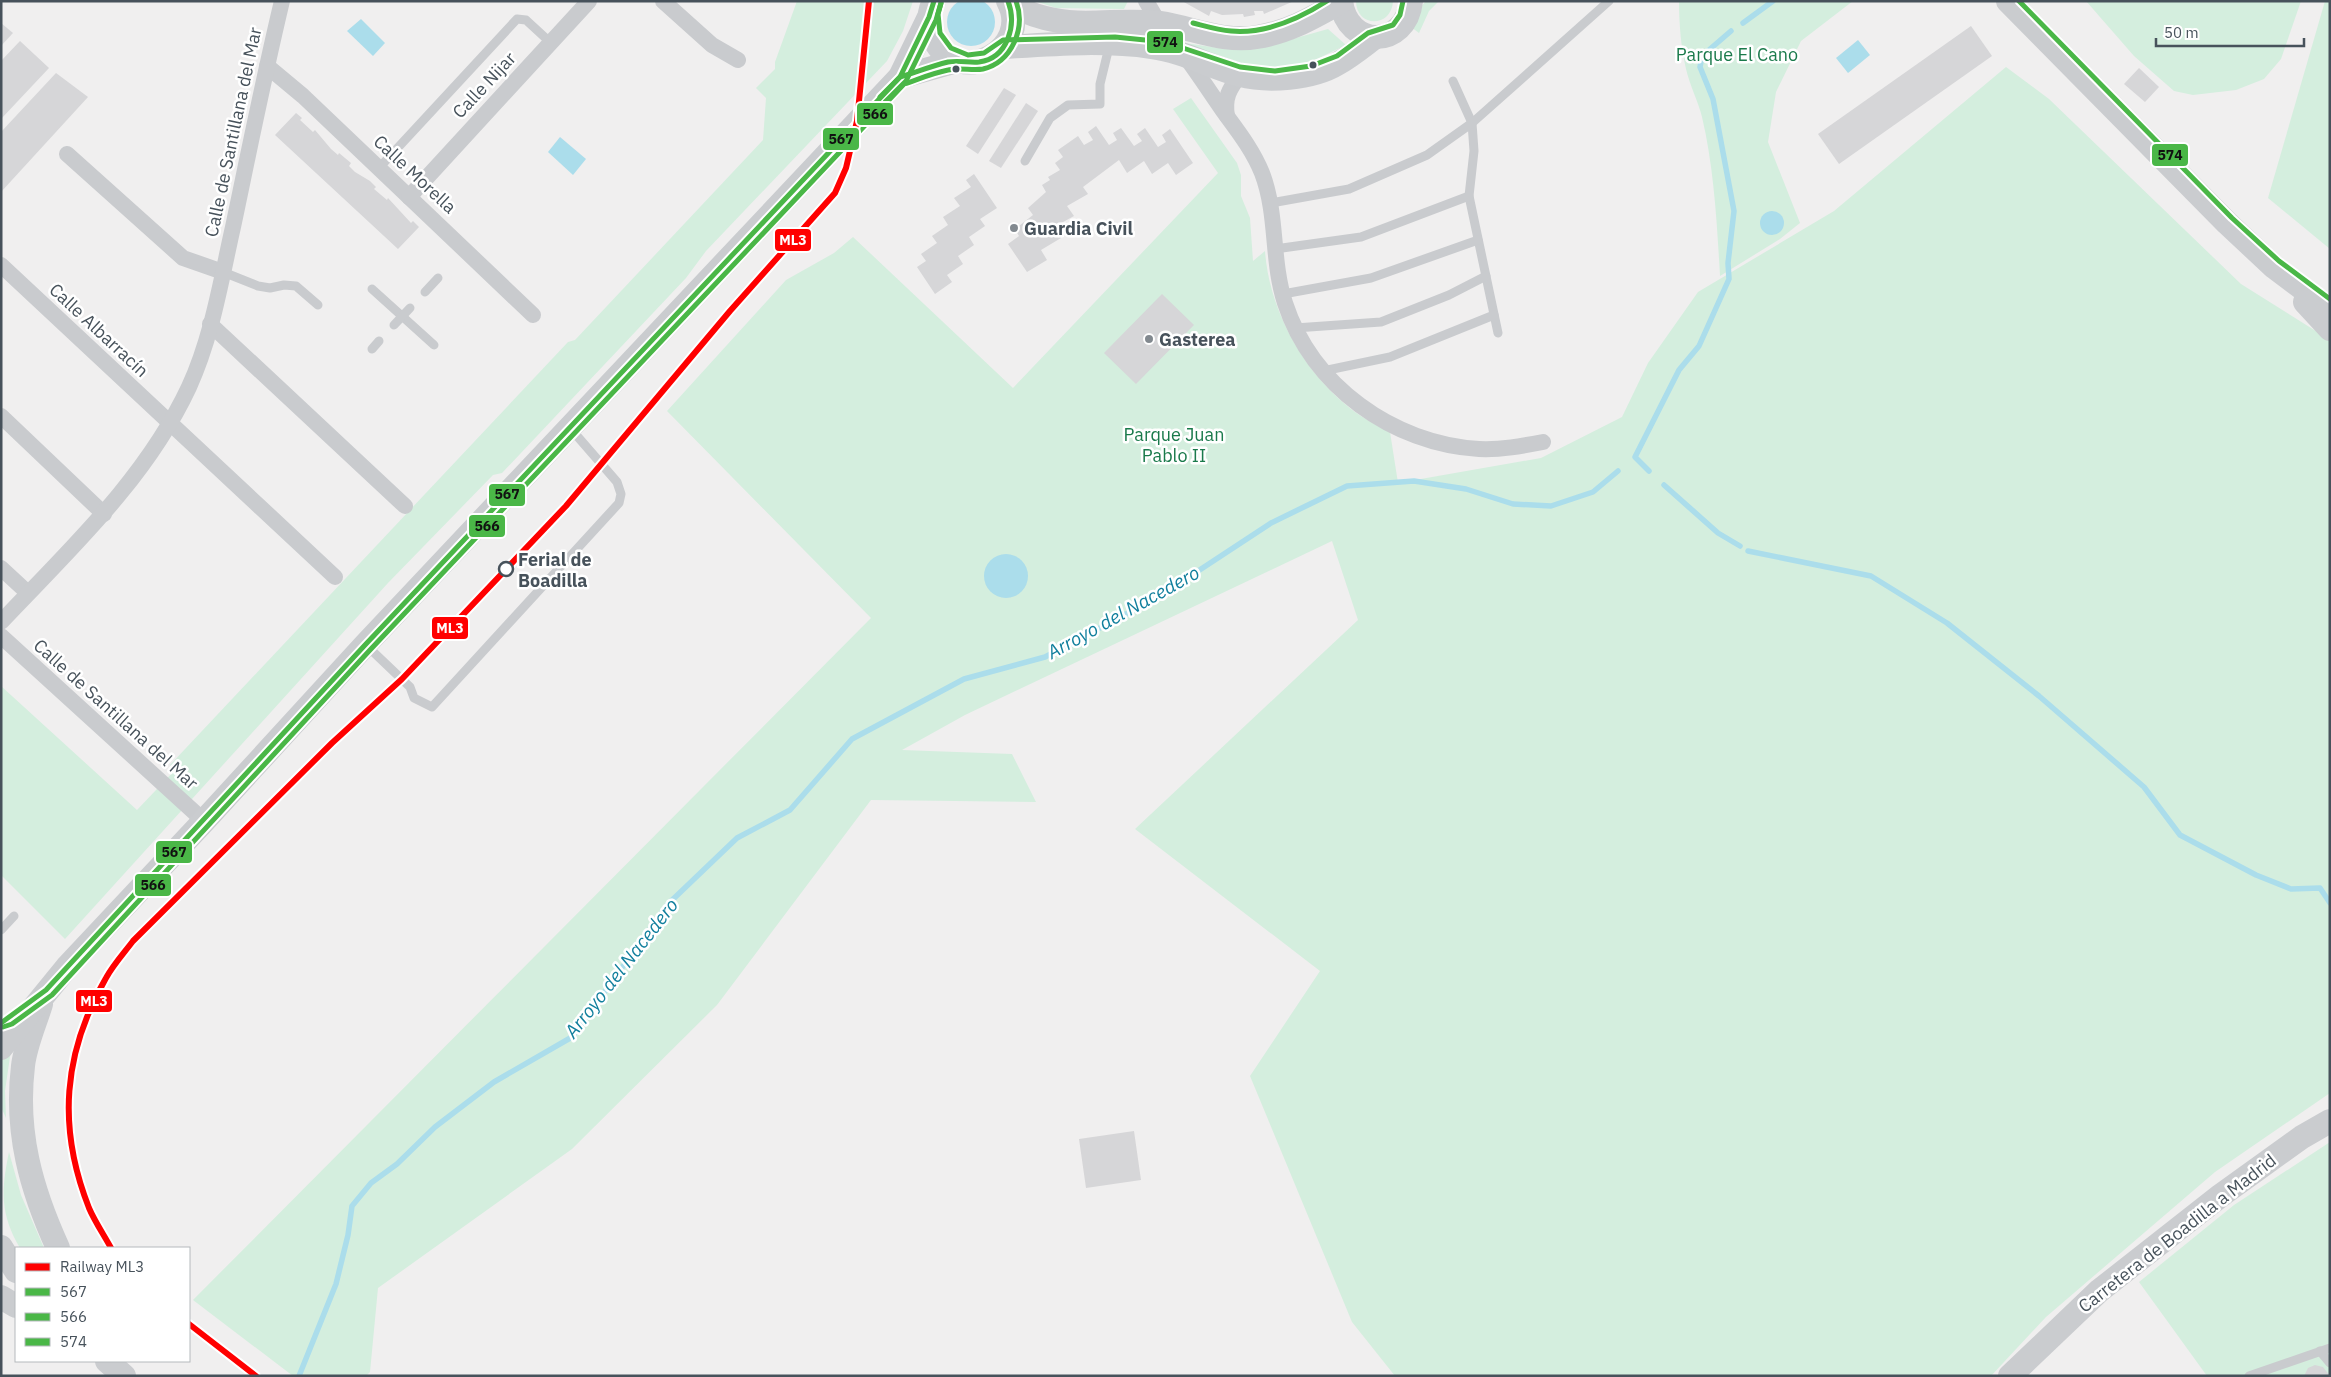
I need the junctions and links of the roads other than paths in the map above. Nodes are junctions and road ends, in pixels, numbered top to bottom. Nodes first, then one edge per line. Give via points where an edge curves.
1 (282, 1) edge
2 (589, 1) edge
3 (663, 1) edge
4 (1146, 1) edge
5 (1341, 1) edge
6 (1412, 1) edge
7 (1609, 1) edge
8 (2008, 1) edge
9 (1009, 3) edge
10 (932, 9) edge
11 (1159, 23) junction
12 (1374, 38) junction
13 (551, 43) junction
14 (1110, 43) junction
15 (1004, 47) junction
16 (1185, 55) junction
17 (738, 60) dead end
18 (957, 61) junction
19 (266, 66) junction
20 (1240, 75) junction
21 (900, 77) junction
22 (1453, 81) dead end
23 (1227, 116) junction
24 (1472, 123) junction
25 (67, 154) dead end
26 (1025, 161) dead end
27 (380, 168) junction
28 (1469, 196) junction
29 (409, 197) junction
30 (1271, 203) junction
31 (1478, 240) junction
32 (1274, 249) junction
33 (1, 265) edge
34 (2274, 267) junction
35 (223, 272) junction
36 (1486, 276) junction
37 (438, 278) dead end
38 (372, 289) dead end
39 (426, 292) dead end
40 (1282, 294) junction
41 (318, 305) dead end
42 (410, 308) dead end
43 (2330, 309) edge
44 (533, 315) dead end
45 (1494, 315) junction
46 (402, 316) junction
47 (210, 324) junction
48 (394, 325) dead end
49 (1295, 328) junction
50 (2330, 329) edge
51 (1498, 333) dead end
52 (380, 341) dead end
53 (434, 346) dead end
54 (372, 349) dead end
55 (1323, 371) junction
56 (1, 416) edge
57 (169, 424) junction
58 (571, 429) junction
59 (1543, 442) dead end
60 (405, 506) dead end
61 (104, 514) junction
62 (1, 568) edge
63 (335, 577) dead end
64 (28, 593) junction
65 (1, 622) edge
66 (1, 636) edge
67 (366, 645) junction
68 (204, 821) junction
69 (14, 916) dead end
70 (1, 930) edge
71 (46, 990) junction
72 (3, 1020) edge
73 (1, 1048) edge
74 (2330, 1121) edge
75 (1, 1247) edge
76 (58, 1247) edge
77 (1, 1264) edge
78 (15, 1269) edge
79 (15, 1275) edge
80 (1, 1297) edge
81 (15, 1305) edge
82 (2330, 1348) edge
83 (2320, 1351) junction
84 (2330, 1363) edge
85 (2010, 1376) edge
86 (2249, 1376) edge

1 - 19 street, Calle de Santillana del Mar
2 - 13 street, Calle Nijar
3 - 17 street via 712,45
4 - 11 street
5 - 11 street via 1303,24 1256,38 1231,39
5 - 12 street via 1343,15 1350,26
6 - 12 street via 1408,18 1398,30
7 - 24 lane
8 - 34 street
9 - 11 street via 1047,19
9 - 15 street via 1013,19 1011,34
10 - 18 street via 930,32 937,46
10 - 21 street
12 - 20 street via 1336,65 1318,72 1285,78
13 - 27 lane via 526,20 517,19
13 - 29 street, Calle Nijar
14 - 15 street
14 - 16 street via 1166,49
14 - 26 lane via 1100,84 1100,104 1068,105 1050,118
15 - 18 street via 982,62
16 - 20 street
16 - 23 street
18 - 21 street
19 - 27 street, Calle Morella
19 - 35 street, Calle de Santillana del Mar
20 - 23 street via 1228,93 1225,104
21 - 58 street
22 - 24 lane
23 - 30 street via 1247,142
24 - 28 lane via 1474,151
24 - 30 lane via 1427,155 1349,189
25 - 35 street via 183,258
27 - 29 street, Calle Morella
28 - 31 lane
28 - 32 lane via 1361,237
29 - 44 street, Calle Morella via 461,254
30 - 32 street
31 - 36 lane
31 - 40 lane via 1371,278
32 - 40 street
33 - 57 street, Calle Albarracín
34 - 43 street
34 - 50 street
35 - 41 lane via 258,286 296,286
35 - 47 street, Calle de Santillana del Mar
36 - 45 lane
36 - 49 lane via 1449,295 1381,322
37 - 39 lane
38 - 46 lane
40 - 49 street
42 - 46 lane
45 - 51 lane
45 - 55 lane via 1390,357
46 - 48 lane
46 - 53 lane
47 - 57 street, Calle de Santillana del Mar via 200,361
47 - 60 street
49 - 55 street
52 - 54 lane
55 - 59 street via 1360,407 1417,436 1448,445 1480,449 1512,448
56 - 61 street
57 - 61 street, Calle de Santillana del Mar
57 - 63 street
58 - 67 street
58 - 67 lane via 617,482 621,494 619,503 432,707 414,698 410,687
61 - 64 street, Calle de Santillana del Mar
62 - 64 street
64 - 65 street, Calle de Santillana del Mar
66 - 68 street, Calle de Santillana del Mar
67 - 68 street
68 - 71 street
69 - 70 lane
71 - 72 street
71 - 73 street
71 - 76 street via 23,1064 20,1109 25,1156 43,1216
74 - 85 street, Carretera de Boadilla a Madrid via 2302,1137 2220,1196 2099,1291
75 - 78 street
77 - 79 street
80 - 81 street
82 - 83 lane
83 - 84 lane
83 - 86 lane

